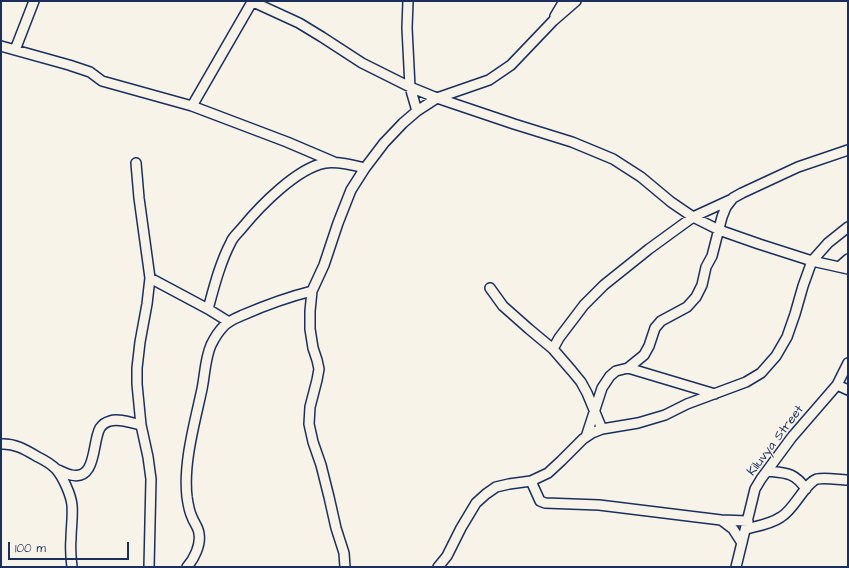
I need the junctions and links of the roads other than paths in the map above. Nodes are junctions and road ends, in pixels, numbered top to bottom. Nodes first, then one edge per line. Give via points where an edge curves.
1 (34, 1) edge
2 (251, 1) edge
3 (408, 1) edge
4 (564, 1) edge
5 (576, 1) edge
6 (553, 21) junction
7 (1, 46) edge
8 (15, 50) junction
9 (410, 87) junction
10 (437, 98) junction
11 (192, 106) junction
12 (417, 111) junction
13 (848, 150) edge
14 (334, 162) junction
15 (136, 163) dead end
16 (364, 168) junction
17 (733, 198) junction
18 (693, 217) junction
19 (848, 227) edge
20 (719, 230) junction
21 (848, 259) edge
22 (812, 261) junction
23 (844, 268) edge
24 (150, 278) junction
25 (490, 288) dead end
26 (312, 291) junction
27 (208, 309) junction
28 (229, 322) junction
29 (553, 349) junction
30 (848, 363) edge
31 (628, 368) junction
32 (837, 385) junction
33 (848, 390) edge
34 (715, 394) junction
35 (594, 411) junction
36 (141, 425) junction
37 (602, 429) junction
38 (586, 437) junction
39 (1, 444) edge
40 (56, 469) junction
41 (767, 470) junction
42 (848, 480) edge
43 (531, 481) junction
44 (806, 489) junction
45 (721, 520) junction
46 (747, 525) junction
47 (742, 543) junction
48 (73, 567) edge
49 (149, 567) edge
50 (187, 567) edge
51 (346, 567) edge
52 (438, 567) edge
53 (736, 567) edge

1 - 8 street
2 - 9 street via 299,23 362,64
2 - 11 street
3 - 9 street
4 - 6 street
5 - 6 street
6 - 10 street via 511,65 489,80
7 - 8 street
8 - 11 street via 90,72 102,81
9 - 10 street
9 - 12 street
10 - 12 street
10 - 18 street via 572,142 613,159
11 - 14 street
12 - 16 street via 384,143
13 - 17 street via 798,167
14 - 16 street
14 - 27 street via 310,168 294,178 250,218 231,241
15 - 24 street
16 - 26 street via 351,190
17 - 18 street
17 - 20 street via 726,207
18 - 20 street
18 - 29 street via 604,285 584,305
19 - 22 street via 828,243
20 - 22 street
20 - 31 street via 696,297 687,307 661,321 655,328 644,355
21 - 23 street
22 - 23 street
22 - 34 street via 787,337 776,356 761,373
24 - 27 street
24 - 36 street via 137,368
25 - 29 street via 503,306
26 - 28 street via 264,305
26 - 51 street via 310,329 319,369 310,407 309,424 330,497
27 - 28 street
28 - 50 street via 223,326 211,345 191,440 186,482 187,497 199,533 199,543
29 - 35 street via 581,382
30 - 32 street, Kiluvya Street
31 - 34 street
31 - 35 street via 616,371 610,376 602,388
32 - 33 street
32 - 41 street, Kiluvya Street
34 - 37 street via 665,415
35 - 37 street
35 - 38 street
36 - 40 street via 116,420 104,423 100,428 90,465 85,472 81,475 70,475
36 - 49 street via 150,479
37 - 38 street
38 - 43 street via 548,473
39 - 40 street via 16,445
40 - 48 street via 67,488 72,505 70,537
41 - 44 street via 791,475 800,480
41 - 46 street, Kiluvya Street via 755,489
42 - 44 street via 817,479
43 - 45 street via 540,501 545,503 598,505
43 - 52 street via 496,488 476,503 448,556
44 - 46 street via 782,517 767,524
45 - 46 street
45 - 47 street via 733,529
46 - 47 street, Kiluvya Street
47 - 53 street, Kiluvya Street

